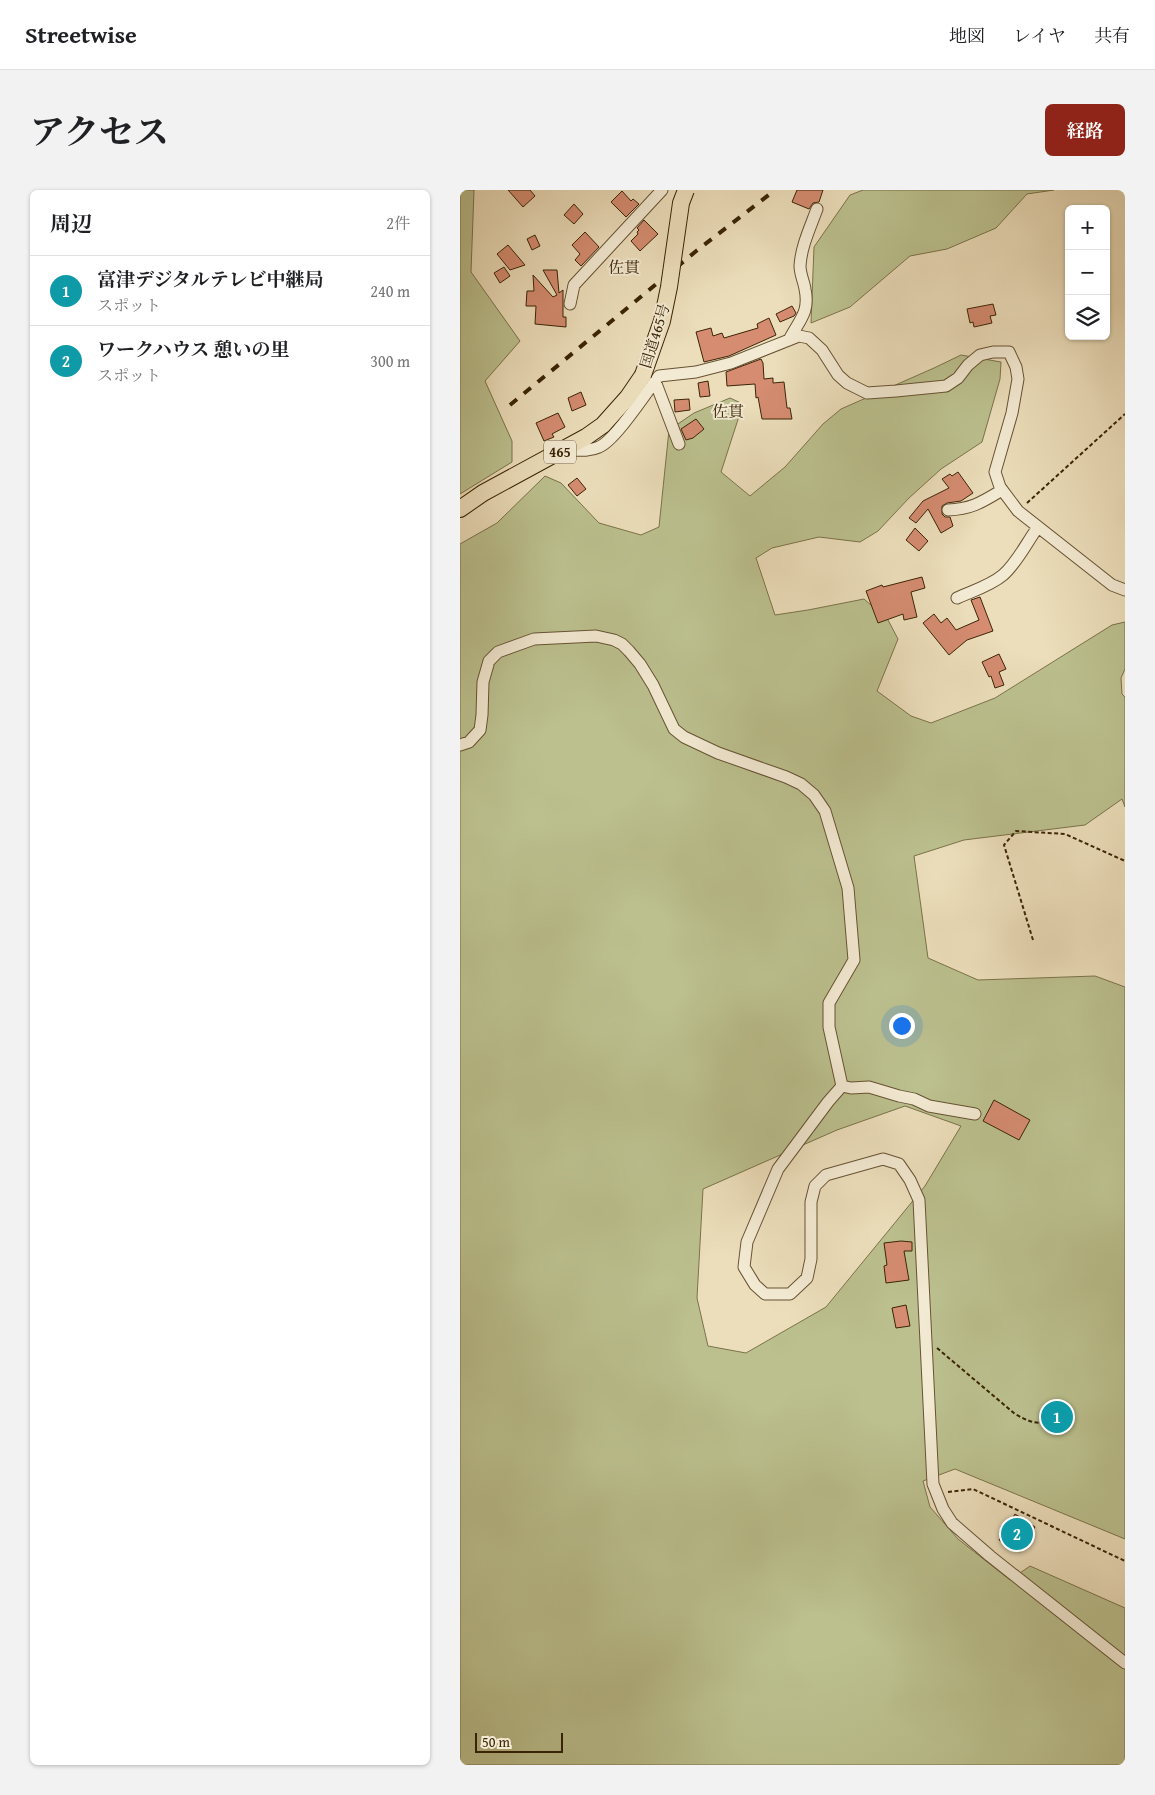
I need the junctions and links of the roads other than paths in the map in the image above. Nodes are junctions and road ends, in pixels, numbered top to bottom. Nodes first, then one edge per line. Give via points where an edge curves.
1 (662, 190) edge
2 (686, 190) edge
3 (817, 210) dead end
4 (570, 304) dead end
5 (789, 340) junction
6 (649, 378) junction
7 (678, 444) dead end
8 (1002, 490) junction
9 (460, 508) edge
10 (948, 510) dead end
11 (1038, 527) junction
12 (1125, 590) edge
13 (957, 598) dead end
14 (460, 745) edge
15 (842, 1086) junction
16 (975, 1114) dead end
17 (1125, 1663) edge

1 - 4 street via 574,285
2 - 6 highway, 国道465号 / 465, bridge
3 - 5 street via 802,253 800,269 805,289 805,314
5 - 6 street via 731,363 696,372
5 - 8 street via 799,336 810,338 838,375 867,393 946,386 980,355 1009,352 1018,379 995,472
6 - 7 street
6 - 9 highway, 国道465号 / 465 via 603,424
8 - 10 street via 976,505
8 - 11 street via 1018,511
11 - 12 street via 1112,585
11 - 13 street via 1010,568 987,585
14 - 15 street via 469,742 480,730 483,682 489,661 498,652 534,640 596,636 614,640 629,651 653,686 674,729 684,737 786,777 814,795 824,811 848,888 854,960 829,1003 829,1027
15 - 16 street via 869,1087 929,1106
15 - 17 street via 778,1169 747,1242 744,1267 765,1294 790,1294 807,1278 811,1259 811,1202 815,1186 826,1174 883,1159 899,1164 919,1200 933,1484 943,1509 990,1556

